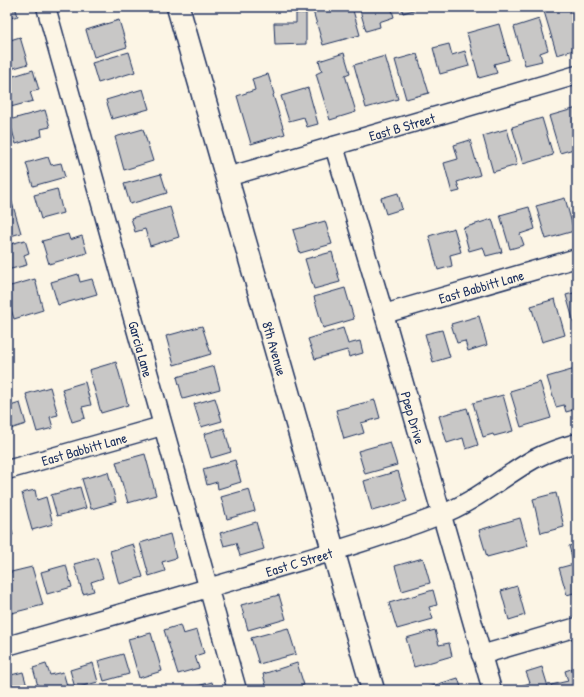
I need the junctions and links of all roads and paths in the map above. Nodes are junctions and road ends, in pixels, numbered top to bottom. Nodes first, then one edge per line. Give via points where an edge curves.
1 (46, 7) edge
2 (178, 7) edge
3 (577, 75) edge
4 (334, 146) junction
5 (227, 177) junction
6 (577, 258) edge
7 (384, 314) junction
8 (162, 426) junction
9 (577, 442) edge
10 (7, 470) edge
11 (441, 515) junction
12 (334, 551) junction
13 (208, 588) junction
14 (577, 627) edge
15 (7, 646) edge
16 (481, 655) junction
17 (237, 690) edge
18 (373, 690) edge
19 (492, 690) edge

1 - 8 street, Garcia Lane
2 - 5 main road, 8th Avenue
3 - 4 street, East B Street
4 - 5 street, East B Street
4 - 7 street, Ppep Drive
5 - 12 main road, 8th Avenue
6 - 7 street, East Babbitt Lane
7 - 11 street, Ppep Drive
8 - 10 street, East Babbitt Lane
8 - 13 street, Garcia Lane
9 - 11 street, East C Street via 534,459 469,502
11 - 12 street, East C Street
11 - 16 street, Ppep Drive
12 - 13 street, East C Street
12 - 18 main road, 8th Avenue
13 - 15 street, East C Street
13 - 17 street, Garcia Lane
14 - 16 street
16 - 19 street, Ppep Drive

